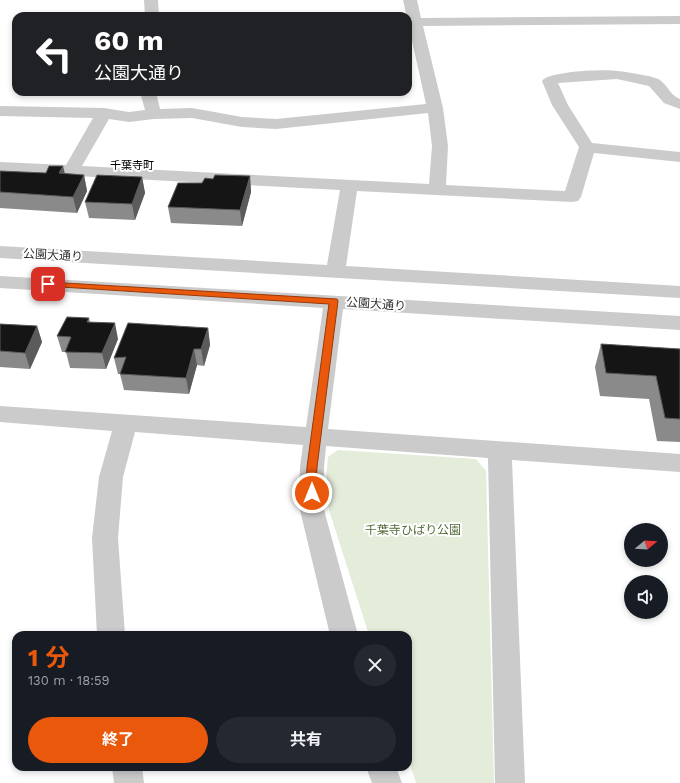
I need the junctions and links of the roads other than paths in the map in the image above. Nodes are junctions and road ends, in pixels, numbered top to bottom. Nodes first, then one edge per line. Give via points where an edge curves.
1 (151, 0) edge
2 (410, 0) edge
3 (152, 12) edge
4 (680, 20) edge
5 (416, 22) junction
6 (149, 96) edge
7 (680, 104) edge
8 (435, 108) junction
9 (0, 111) edge
10 (104, 113) junction
11 (154, 114) junction
12 (587, 147) junction
13 (680, 157) edge
14 (0, 167) edge
15 (71, 170) junction
16 (349, 186) junction
17 (437, 189) junction
18 (0, 252) edge
19 (336, 272) junction
20 (0, 282) edge
21 (680, 292) edge
22 (334, 301) junction
23 (680, 323) edge
24 (0, 414) edge
25 (126, 423) junction
26 (316, 436) junction
27 (500, 450) junction
28 (680, 463) edge
29 (111, 631) edge
30 (343, 631) edge
31 (128, 771) edge
32 (382, 771) edge
33 (129, 783) edge
34 (387, 783) edge
35 (510, 783) edge

1 - 3 street
2 - 5 street
4 - 5 street
5 - 8 street
6 - 11 street
7 - 12 street via 669,100 654,83 617,75 560,78 550,81 560,105
8 - 11 street via 276,124 242,122 192,112
8 - 17 street via 440,146
9 - 10 street
10 - 11 street via 129,118
10 - 15 street
12 - 13 street
12 - 17 street via 572,197
14 - 15 street
15 - 16 street
16 - 17 street
16 - 19 street
18 - 19 street, 公園大通り
19 - 21 street, 公園大通り
20 - 22 street, 公園大通り
22 - 23 street, 公園大通り
22 - 26 street
24 - 25 street
25 - 26 street
25 - 29 street via 111,477 105,538
26 - 27 street
26 - 30 street via 312,467 312,506
27 - 28 street
27 - 35 street
31 - 33 street
32 - 34 street

